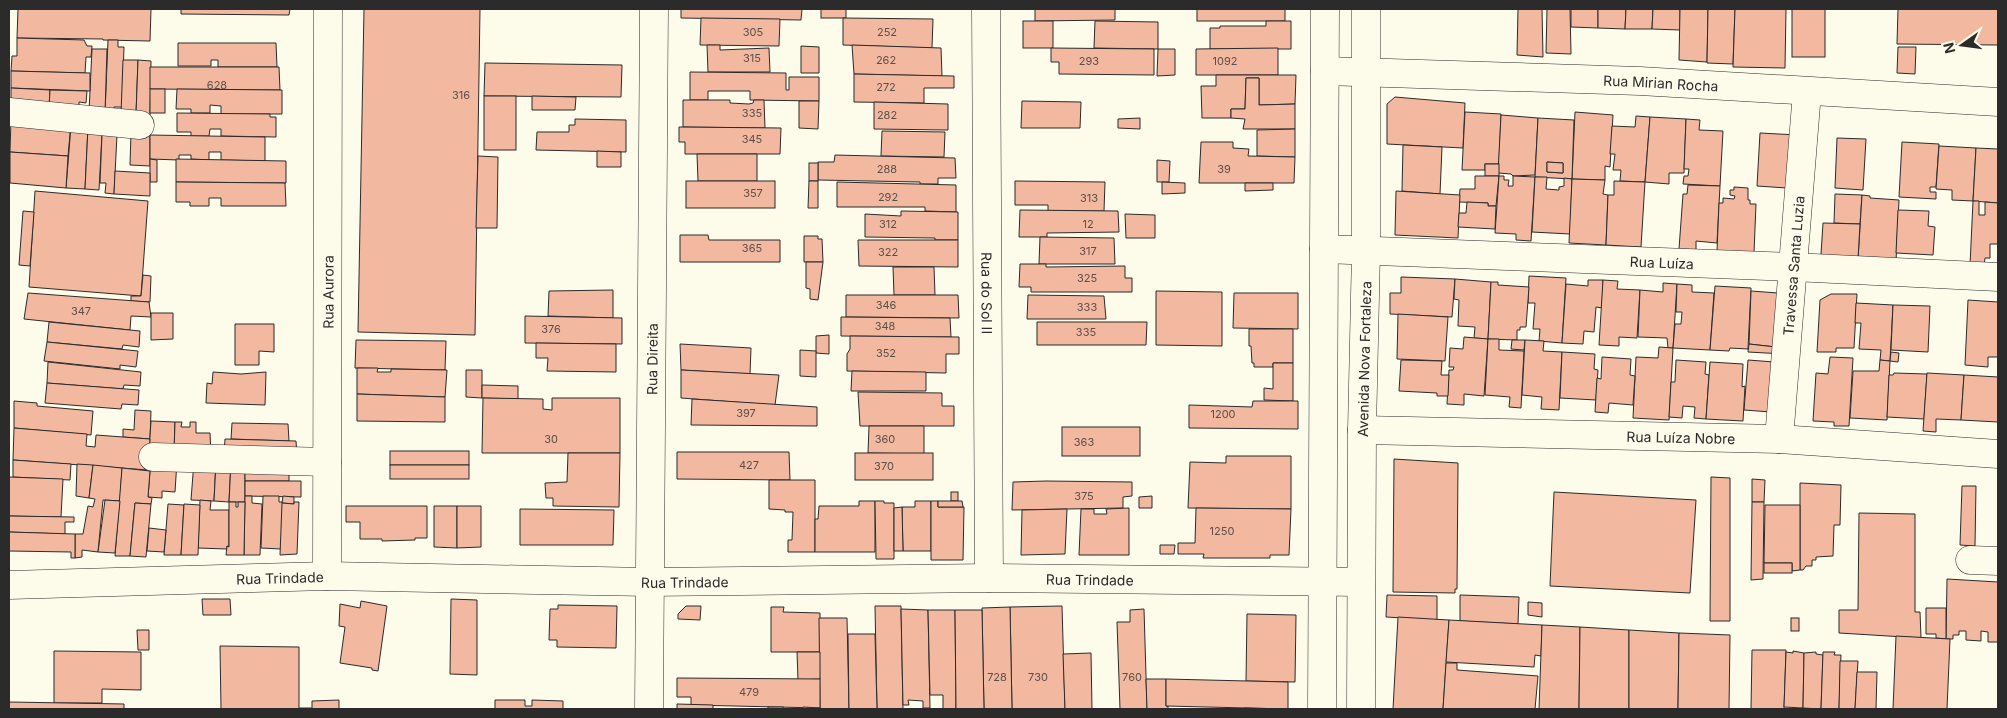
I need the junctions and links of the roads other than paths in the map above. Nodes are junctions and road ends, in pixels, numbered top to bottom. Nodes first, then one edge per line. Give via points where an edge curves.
1 (328, 9) edge
2 (654, 9) edge
3 (986, 9) edge
4 (1325, 9) edge
5 (1366, 9) edge
6 (1325, 71) junction
7 (1365, 74) junction
8 (1807, 92) junction
9 (1998, 102) edge
10 (9, 112) edge
11 (140, 125) dead end
12 (1324, 249) junction
13 (1366, 251) junction
14 (1793, 267) junction
15 (1998, 277) edge
16 (1362, 430) junction
17 (1779, 439) junction
18 (1998, 454) edge
19 (152, 457) dead end
20 (327, 462) junction
21 (1970, 560) dead end
22 (1998, 561) edge
23 (327, 576) junction
24 (989, 578) junction
25 (649, 582) junction
26 (1323, 582) junction
27 (1361, 582) junction
28 (9, 586) edge
29 (649, 709) edge
30 (1322, 709) edge
31 (1361, 709) edge

1 - 20 street, Rua Aurora
2 - 25 street, Rua Direita
3 - 24 street, Rua do Sol II
4 - 6 street
5 - 7 street, Avenida Nova Fortaleza
6 - 7 street, Rua Mirian Rocha
6 - 12 street
7 - 8 street, Rua Mirian Rocha via 1640,81
7 - 13 street, Avenida Nova Fortaleza
8 - 9 street, Rua Mirian Rocha
8 - 14 street, Travessa Santa Luzia
10 - 11 street
12 - 13 street, Rua Luíza
12 - 26 street
13 - 14 street, Rua Luíza
13 - 16 street, Avenida Nova Fortaleza
14 - 15 street, Rua Luíza
14 - 17 street, Travessa Santa Luzia
16 - 17 street, Rua Luíza Nobre
16 - 27 street, Avenida Nova Fortaleza
17 - 18 street, Rua Luíza Nobre
19 - 20 street
20 - 23 street, Rua Aurora
21 - 22 street
23 - 25 street, Rua Trindade
23 - 28 street, Rua Trindade
24 - 25 street, Rua Trindade
24 - 26 street, Rua Trindade
25 - 29 street, Rua Direita
26 - 27 street, Rua Trindade
26 - 30 street
27 - 31 street, Avenida Nova Fortaleza

